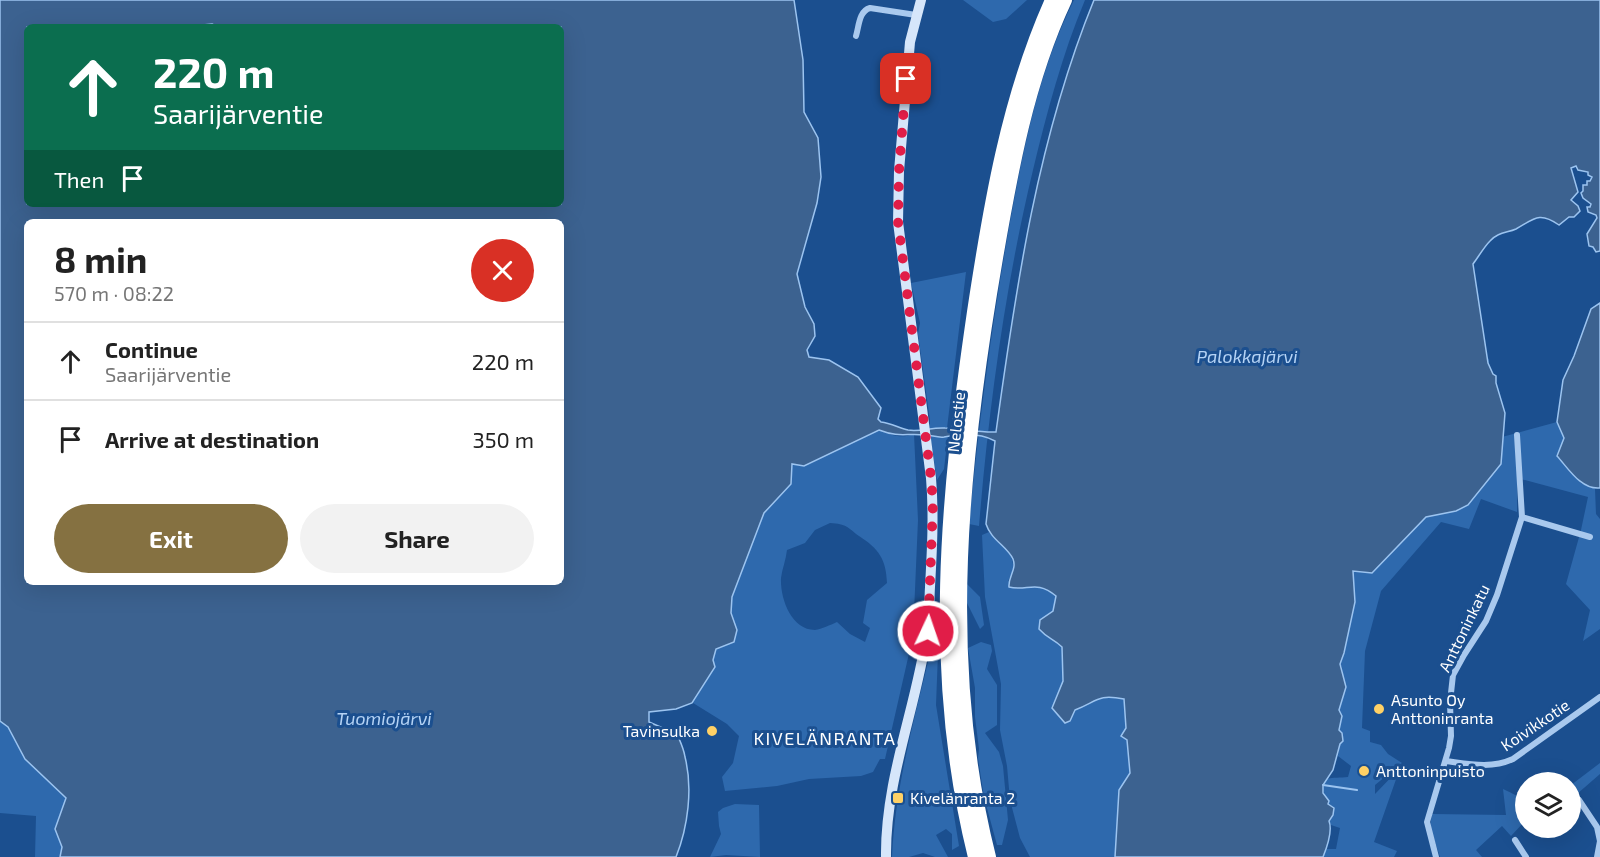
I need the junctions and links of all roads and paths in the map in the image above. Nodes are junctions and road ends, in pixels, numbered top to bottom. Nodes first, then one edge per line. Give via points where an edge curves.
1 (921, 0) edge
2 (1052, 0) edge
3 (1065, 0) edge
4 (916, 15) junction
5 (856, 36) dead end
6 (964, 433) junction
7 (1517, 435) dead end
8 (1522, 517) junction
9 (1590, 537) dead end
10 (1600, 697) edge
11 (1446, 761) junction
12 (1581, 803) edge
13 (1515, 840) dead end
14 (1600, 841) edge
15 (886, 857) edge
16 (975, 857) edge
17 (990, 857) edge
18 (1436, 857) edge
19 (1526, 857) edge
20 (1597, 857) edge

1 - 4 main road
2 - 6 highway, Nelostie via 1024,73 1001,163 982,259
3 - 6 highway, Nelostie via 1044,52 1021,130
4 - 5 street via 865,9
4 - 15 main road via 906,83 898,222 933,503 928,631 894,779
6 - 16 highway, Nelostie via 947,557 946,639 954,750
6 - 17 highway, Nelostie via 960,671 971,763
7 - 8 street
8 - 9 street
8 - 11 street, Anttoninkatu via 1490,612 1453,675
10 - 11 street, Koivikkotie via 1513,759 1485,766
11 - 18 street, Anttoninkatu via 1427,822
12 - 14 street
13 - 19 street
14 - 20 street

